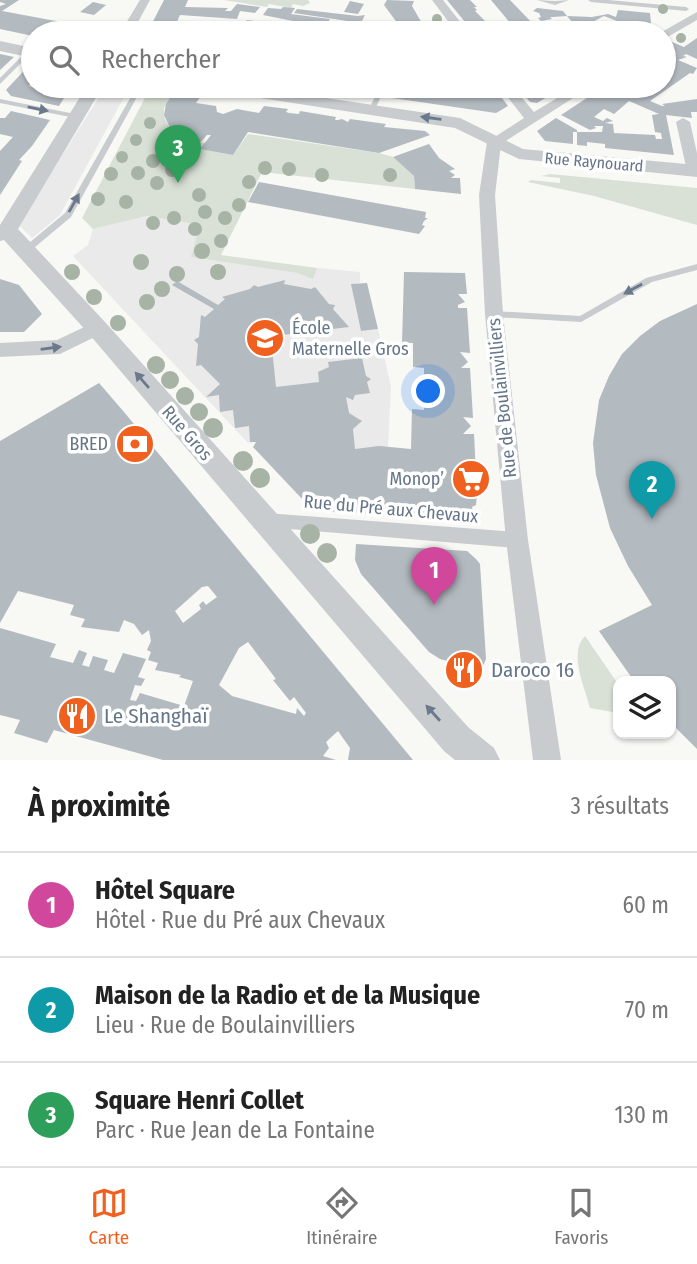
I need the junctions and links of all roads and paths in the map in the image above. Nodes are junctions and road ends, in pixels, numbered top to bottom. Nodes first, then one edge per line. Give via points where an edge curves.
1 (145, 0) edge
2 (437, 0) edge
3 (540, 0) edge
4 (566, 0) edge
5 (591, 0) edge
6 (692, 8) edge
7 (133, 21) edge
8 (454, 21) edge
9 (676, 24) edge
10 (0, 46) edge
11 (21, 51) edge
12 (21, 62) edge
13 (0, 82) edge
14 (87, 98) edge
15 (133, 98) edge
16 (299, 98) edge
17 (378, 98) edge
18 (514, 98) edge
19 (566, 98) edge
20 (0, 101) edge
21 (372, 110) junction
22 (75, 116) junction
23 (531, 119) junction
24 (682, 122) dead end
25 (494, 142) junction
26 (696, 171) edge
27 (3, 232) edge
28 (26, 250) junction
29 (697, 267) edge
30 (494, 314) junction
31 (97, 328) junction
32 (0, 351) edge
33 (261, 520) junction
34 (517, 540) junction
35 (482, 760) edge
36 (547, 760) edge

1 - 7 street
2 - 8 street
3 - 4 lane
5 - 6 lane
6 - 9 street
10 - 11 street
12 - 13 lane
14 - 22 street, Rue Gros
28 -> 15 lane via 68,215
16 - 21 street, Rue Raynouard
17 - 21 lane
18 - 23 street
19 - 23 street
20 -> 22 lane
25 -> 21 street, Rue Raynouard via 460,122
22 - 27 street, Rue Gros
23 - 25 street
24 - 26 street
25 - 26 street, Rue Raynouard via 519,154
25 - 30 street, Rue de Boulainvilliers via 487,195
27 - 28 street, Rue Gros
28 - 31 street, Rue Gros
29 -> 30 lane via 649,280 581,319
30 - 34 street, Rue de Boulainvilliers
32 -> 31 street via 60,347
33 -> 31 street, Rue Gros
33 - 34 street, Rue du Pré aux Chevaux
35 -> 33 street, Rue Gros via 456,739
34 - 36 street, Rue de Boulainvilliers

